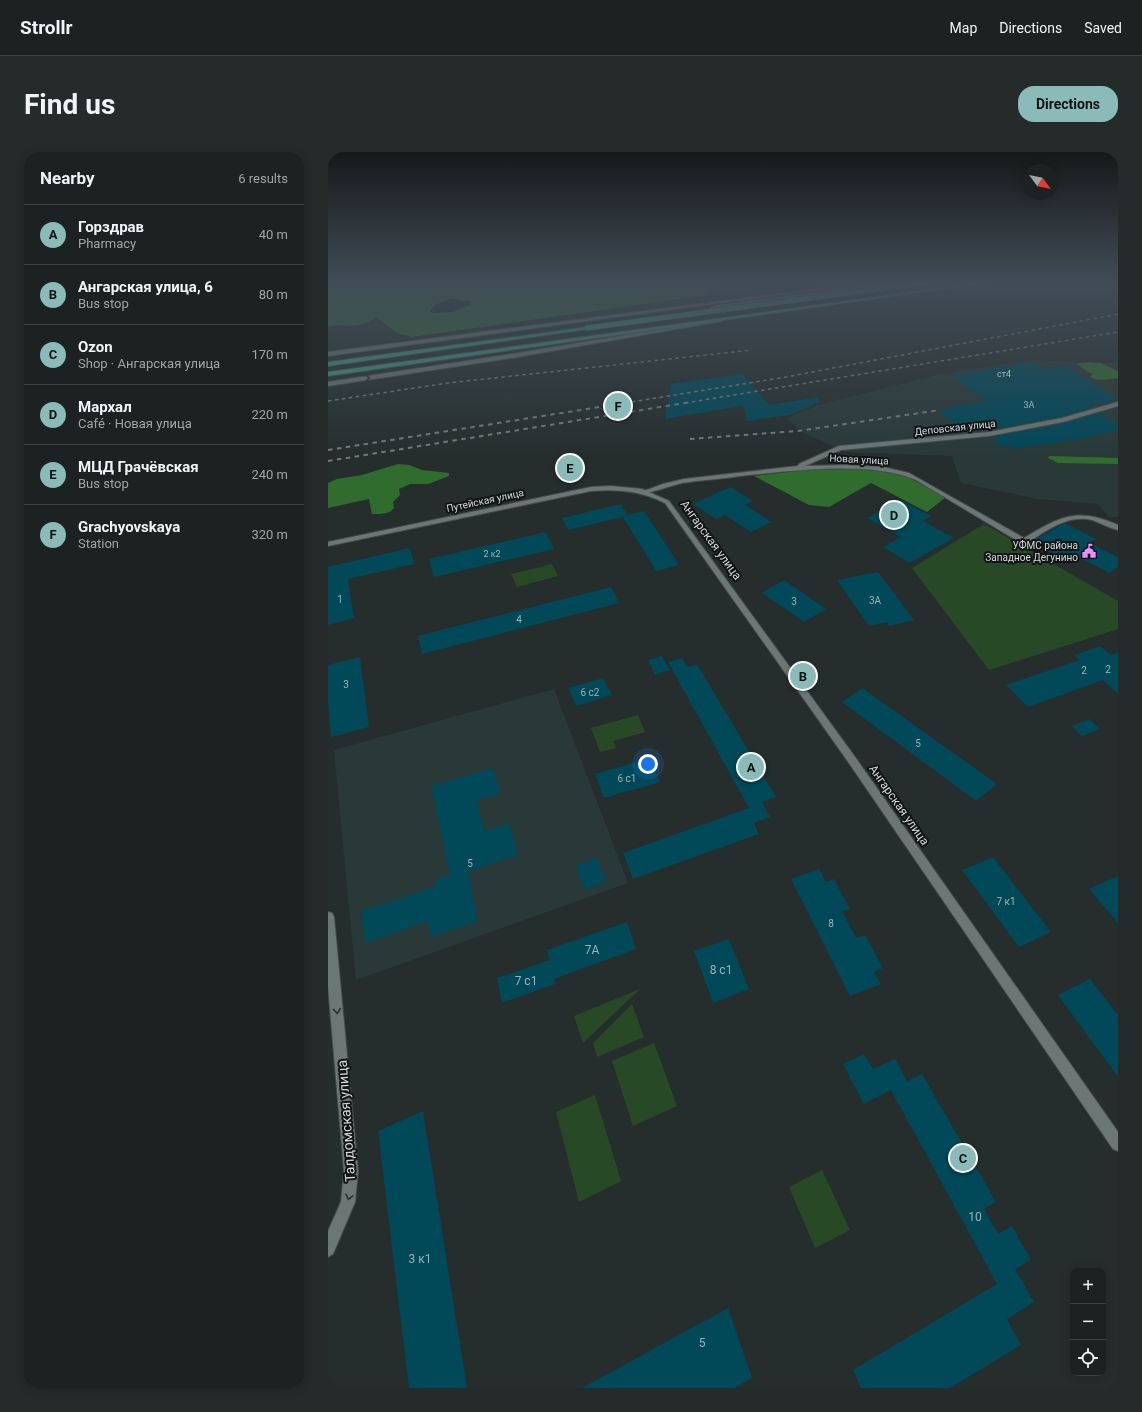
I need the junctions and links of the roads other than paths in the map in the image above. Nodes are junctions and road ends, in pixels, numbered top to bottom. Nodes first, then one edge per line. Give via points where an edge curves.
1 (437, 340) edge
2 (503, 340) edge
3 (578, 340) edge
4 (607, 340) edge
5 (328, 354) edge
6 (328, 364) edge
7 (328, 374) edge
8 (328, 384) edge
9 (1118, 404) edge
10 (795, 468) junction
11 (647, 491) junction
12 (1118, 528) edge
13 (328, 544) edge
14 (328, 917) edge
15 (1118, 1144) edge
16 (328, 1248) edge

1 - 5 street
2 - 6 main road, bridge
3 - 7 main road
8 -> 4 street
9 - 10 street, Деповская улица via 1063,420 990,434 839,448
10 - 11 street, Новая улица via 684,481
10 - 12 street, Новая улица via 867,468 907,474 1024,542 1060,520 1070,517 1098,520
11 - 13 street, Путейская улица via 612,487 567,493
11 - 15 street, Ангарская улица via 667,502 674,510 848,754
14 -> 16 street, Талдомская улица via 351,1171 348,1202

